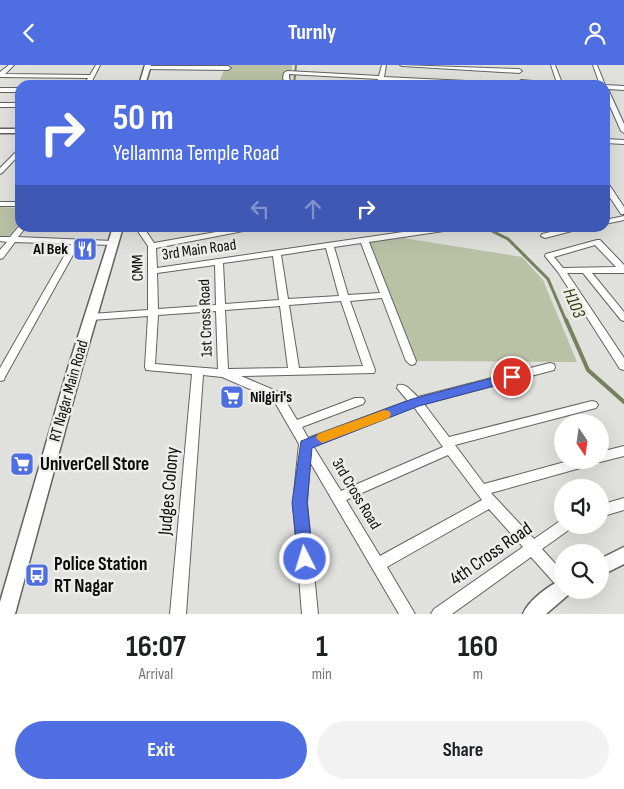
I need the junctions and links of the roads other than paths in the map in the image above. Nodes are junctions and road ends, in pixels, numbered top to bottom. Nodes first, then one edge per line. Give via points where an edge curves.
1 (12, 65) edge
2 (98, 65) edge
3 (384, 65) edge
4 (402, 65) edge
5 (553, 65) edge
6 (595, 65) edge
7 (147, 66) edge
8 (201, 67) edge
9 (228, 68) dead end
10 (518, 68) edge
11 (0, 75) edge
12 (91, 77) junction
13 (381, 78) junction
14 (90, 80) edge
15 (143, 80) edge
16 (287, 80) edge
17 (417, 80) edge
18 (558, 80) edge
19 (601, 80) edge
20 (610, 87) edge
21 (624, 88) edge
22 (0, 90) edge
23 (15, 90) edge
24 (610, 100) edge
25 (0, 105) edge
26 (15, 105) edge
27 (0, 131) edge
28 (15, 131) edge
29 (624, 131) edge
30 (610, 141) edge
31 (624, 142) edge
32 (15, 156) edge
33 (0, 172) edge
34 (610, 193) edge
35 (614, 199) junction
36 (610, 200) edge
37 (0, 204) edge
38 (15, 205) edge
39 (624, 212) edge
40 (624, 218) edge
41 (610, 221) edge
42 (19, 232) edge
43 (116, 232) edge
44 (142, 232) edge
45 (232, 232) edge
46 (424, 232) edge
47 (562, 232) edge
48 (545, 236) dead end
49 (0, 239) edge
50 (13, 240) junction
51 (364, 241) junction
52 (76, 242) junction
53 (113, 243) junction
54 (152, 246) junction
55 (330, 246) junction
56 (277, 253) junction
57 (0, 257) edge
58 (219, 262) junction
59 (624, 269) edge
60 (585, 270) junction
61 (153, 271) junction
62 (561, 271) junction
63 (386, 295) junction
64 (344, 298) junction
65 (284, 302) junction
66 (221, 307) junction
67 (153, 312) junction
68 (91, 317) junction
69 (624, 318) edge
70 (411, 361) dead end
71 (624, 366) edge
72 (550, 367) dead end
73 (198, 370) junction
74 (294, 372) junction
75 (223, 373) junction
76 (0, 377) edge
77 (402, 388) dead end
78 (359, 401) dead end
79 (416, 402) junction
80 (592, 405) dead end
81 (295, 425) junction
82 (306, 445) junction
83 (448, 446) junction
84 (624, 451) edge
85 (609, 455) edge
86 (558, 469) edge
87 (481, 490) junction
88 (338, 498) junction
89 (491, 501) junction
90 (624, 504) edge
91 (609, 508) edge
92 (554, 533) edge
93 (535, 548) junction
94 (622, 561) edge
95 (378, 565) junction
96 (609, 565) edge
97 (554, 571) edge
98 (554, 597) edge
99 (5, 611) edge
100 (540, 611) edge
101 (178, 614) edge
102 (310, 614) edge
103 (407, 614) edge
104 (439, 614) edge

1 - 11 street
2 - 12 street
3 - 13 street
4 - 10 street
5 - 18 street
6 - 19 street
7 - 8 street
7 - 15 street
8 - 9 street
11 - 12 street
12 - 14 street
13 - 16 street via 294,73
13 - 17 street
20 - 21 street
22 - 23 street
24 - 29 street
25 - 26 street
27 - 28 street
30 - 31 street
32 - 33 street
34 - 35 street
35 - 36 street
35 - 39 street
37 - 38 street
40 - 41 street
42 - 50 street
43 - 53 street, RT Nagar Main Road
44 - 54 street, CMM
45 - 54 street
46 - 51 street, 3rd Main Road
47 - 48 street
49 - 50 street
50 - 52 street
50 - 57 street
51 - 55 street, 3rd Main Road
51 - 63 street
52 - 53 street
52 - 76 street
53 - 68 street, RT Nagar Main Road
54 - 61 street, CMM
55 - 56 street, 3rd Main Road
55 - 64 street
56 - 58 street, 3rd Main Road
56 - 65 street
58 - 61 street, 3rd Main Road
58 - 66 street, 1st Cross Road
59 - 60 street
59 - 62 street via 597,242 549,256
60 - 62 street
60 - 69 street
61 - 67 street, CMM
62 - 71 street
63 - 64 street
63 - 70 street
64 - 65 street
64 - 74 street via 370,370
65 - 66 street
65 - 74 street
66 - 67 street
66 - 75 street, 1st Cross Road
67 - 68 street
67 - 73 street, 3rd Cross Road via 150,367
68 - 99 street, RT Nagar Main Road
72 - 79 street
73 - 75 street, 3rd Cross Road
73 - 101 street, Judges Colony
74 - 75 street
75 - 81 street, 3rd Cross Road via 277,396
77 - 79 street
78 - 81 street
79 - 82 street
79 - 83 street
80 - 83 street
81 - 82 street, 3rd Cross Road
82 - 88 street, 3rd Cross Road
82 - 102 street via 300,503
83 - 87 street
83 - 88 street
84 - 85 street
86 - 87 street
87 - 89 street
88 - 95 street, 3rd Cross Road
89 - 93 street
89 - 95 street
90 - 91 street
92 - 93 street, 4th Cross Road
93 - 97 street
93 - 104 street, 4th Cross Road
94 - 96 street
95 - 103 street, 3rd Cross Road
98 - 100 street

